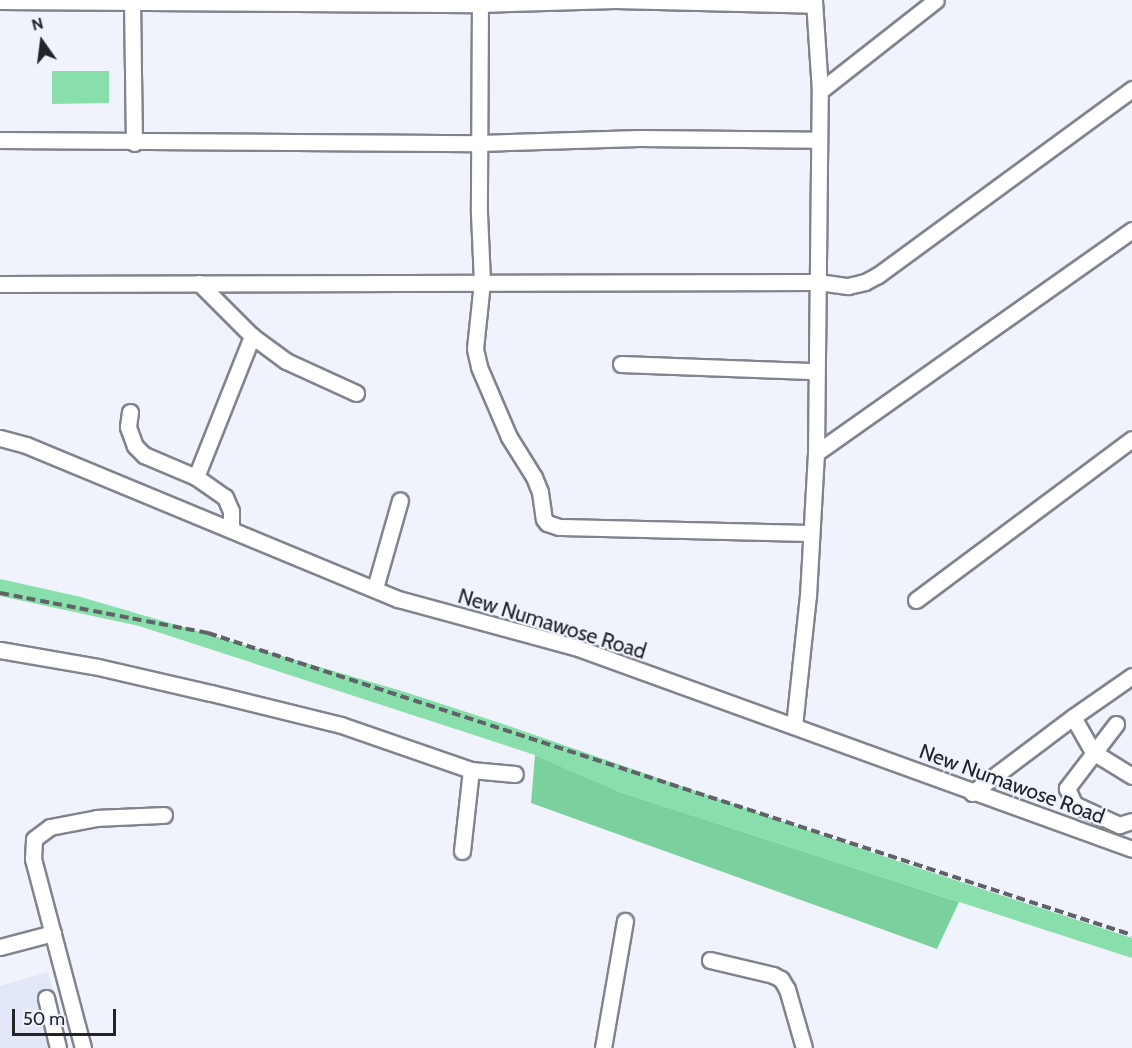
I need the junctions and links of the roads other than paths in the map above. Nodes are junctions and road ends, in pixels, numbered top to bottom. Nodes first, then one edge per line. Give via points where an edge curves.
1 (615, 0) edge
2 (936, 0) edge
3 (4, 1) edge
4 (132, 1) edge
5 (480, 2) edge
6 (814, 2) edge
7 (1132, 89) edge
8 (820, 91) junction
9 (0, 140) edge
10 (818, 140) junction
11 (134, 143) junction
12 (480, 143) junction
13 (1132, 230) edge
14 (482, 282) junction
15 (818, 282) junction
16 (199, 283) junction
17 (0, 284) edge
18 (252, 336) junction
19 (621, 364) dead end
20 (816, 371) junction
21 (356, 393) dead end
22 (130, 412) dead end
23 (0, 438) edge
24 (1132, 439) edge
25 (816, 453) junction
26 (196, 477) junction
27 (400, 500) dead end
28 (231, 529) junction
29 (811, 533) junction
30 (375, 588) junction
31 (916, 600) dead end
32 (0, 650) edge
33 (1132, 676) edge
34 (1073, 717) junction
35 (1116, 724) dead end
36 (794, 726) junction
37 (1093, 752) junction
38 (471, 770) junction
39 (515, 774) dead end
40 (1132, 776) edge
41 (972, 793) junction
42 (1074, 804) junction
43 (164, 815) dead end
44 (1132, 821) edge
45 (1060, 825) junction
46 (1132, 849) edge
47 (462, 851) dead end
48 (625, 921) dead end
49 (53, 933) junction
50 (0, 947) edge
51 (710, 960) dead end
52 (46, 998) dead end
53 (58, 1048) edge
54 (83, 1048) edge
55 (603, 1048) edge
56 (804, 1048) edge

1 - 5 street
1 - 6 street
2 - 8 street
3 - 4 street
4 - 5 street
4 - 11 street
5 - 12 street
6 - 8 street
7 - 15 street via 878,275 848,286
8 - 10 street
9 - 11 street
10 - 12 street via 639,138
10 - 15 street
11 - 12 street
12 - 14 street
13 - 25 street
14 - 15 street
14 - 16 street
14 - 29 street via 475,349 479,367 508,437 534,477 547,523 559,527
15 - 20 street
16 - 17 street
16 - 18 street
18 - 21 street via 286,361
18 - 26 street
19 - 20 street
20 - 25 street
22 - 26 street via 128,427 135,446 144,455
23 - 28 street, New Numawose Road via 26,445
24 - 31 street
25 - 29 street
26 - 28 street via 229,503
27 - 30 street
28 - 30 street, New Numawose Road
29 - 36 street
30 - 36 street, New Numawose Road via 424,608 575,647
32 - 38 street via 98,667 341,725
33 - 34 street
34 - 37 street
34 - 41 street
35 - 37 street
36 - 41 street, New Numawose Road
37 - 40 street
37 - 42 street via 1067,788
38 - 39 street
38 - 47 street
41 - 45 street, New Numawose Road
42 - 44 street via 1119,825
42 - 45 street
43 - 49 street via 97,818 50,827 34,839 33,859
45 - 46 street, New Numawose Road
48 - 55 street
49 - 50 street
49 - 54 street
51 - 56 street via 781,979
52 - 53 street

